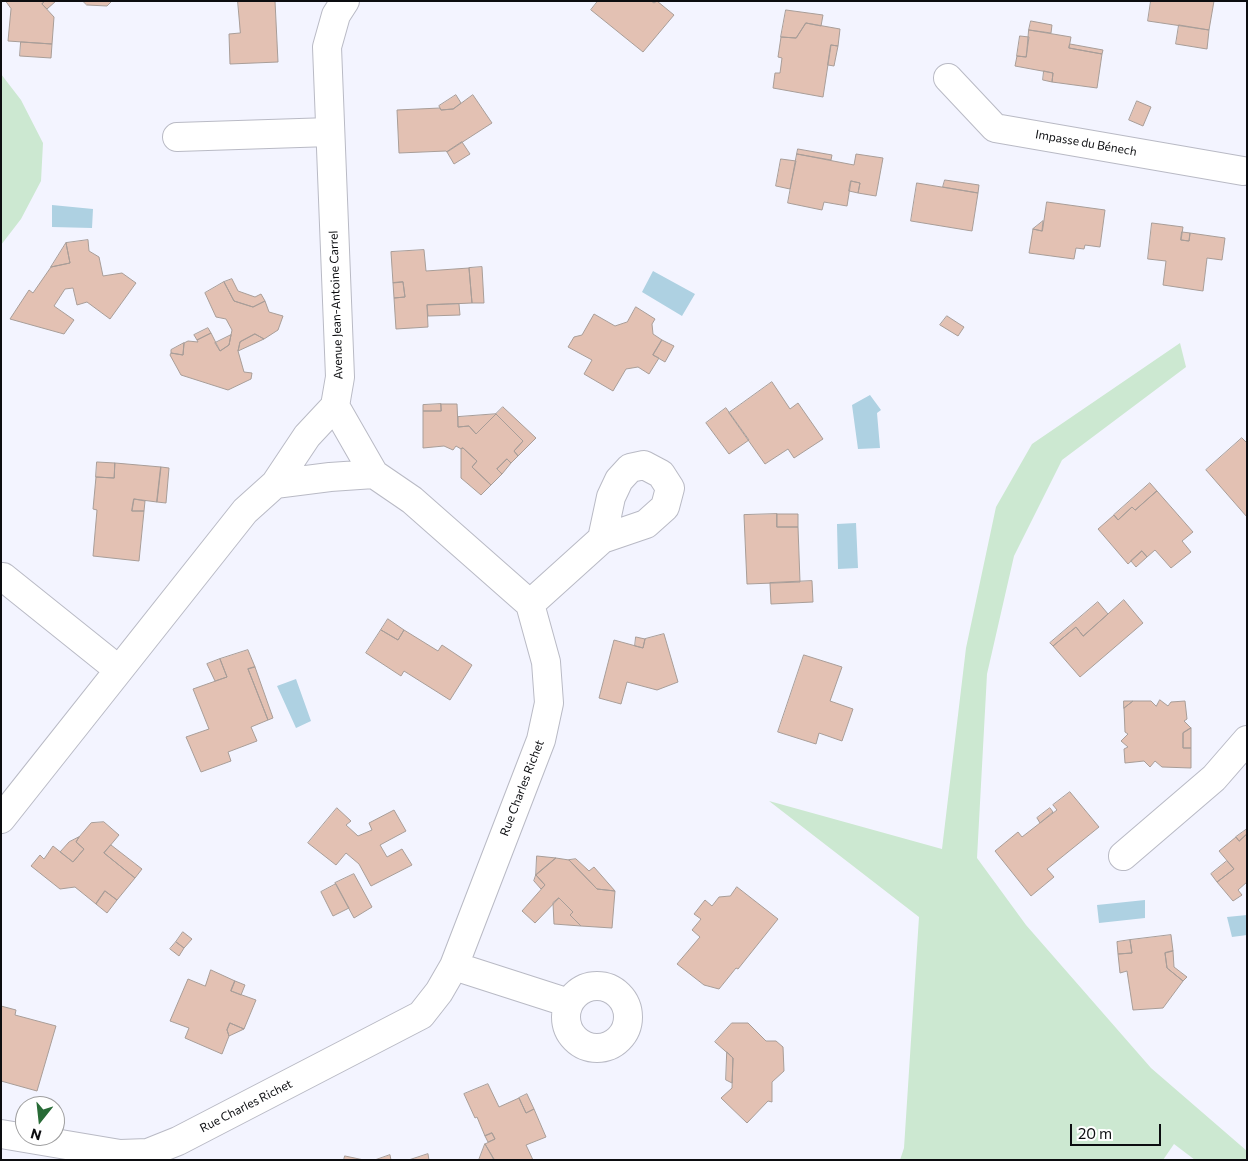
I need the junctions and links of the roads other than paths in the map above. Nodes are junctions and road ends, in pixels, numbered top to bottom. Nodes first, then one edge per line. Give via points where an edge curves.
1 (345, 1) edge
2 (948, 78) dead end
3 (330, 132) junction
4 (177, 137) dead end
5 (1246, 163) edge
6 (335, 406) junction
7 (374, 474) junction
8 (275, 484) junction
9 (602, 540) dead end
10 (3, 577) dead end
11 (530, 604) junction
12 (119, 670) junction
13 (1247, 740) edge
14 (1, 819) edge
15 (1123, 856) dead end
16 (454, 966) junction
17 (568, 1003) dead end
18 (1, 1134) edge

1 - 3 street, Avenue Jean-Antoine Carrel via 336,15 327,47
2 - 5 street, Impasse du Bénech via 995,128
3 - 4 street
3 - 6 street, Avenue Jean-Antoine Carrel via 340,377
6 - 7 street
6 - 8 street via 307,436
7 - 8 street
7 - 11 street via 412,500
8 - 12 street via 245,511
9 - 11 street
10 - 12 street
11 - 16 street, Rue Charles Richet via 546,662 549,703 541,740
12 - 14 street
13 - 15 street via 1214,778
16 - 17 street
16 - 18 street, Rue Charles Richet via 440,992 421,1015 178,1141 148,1153 120,1154

